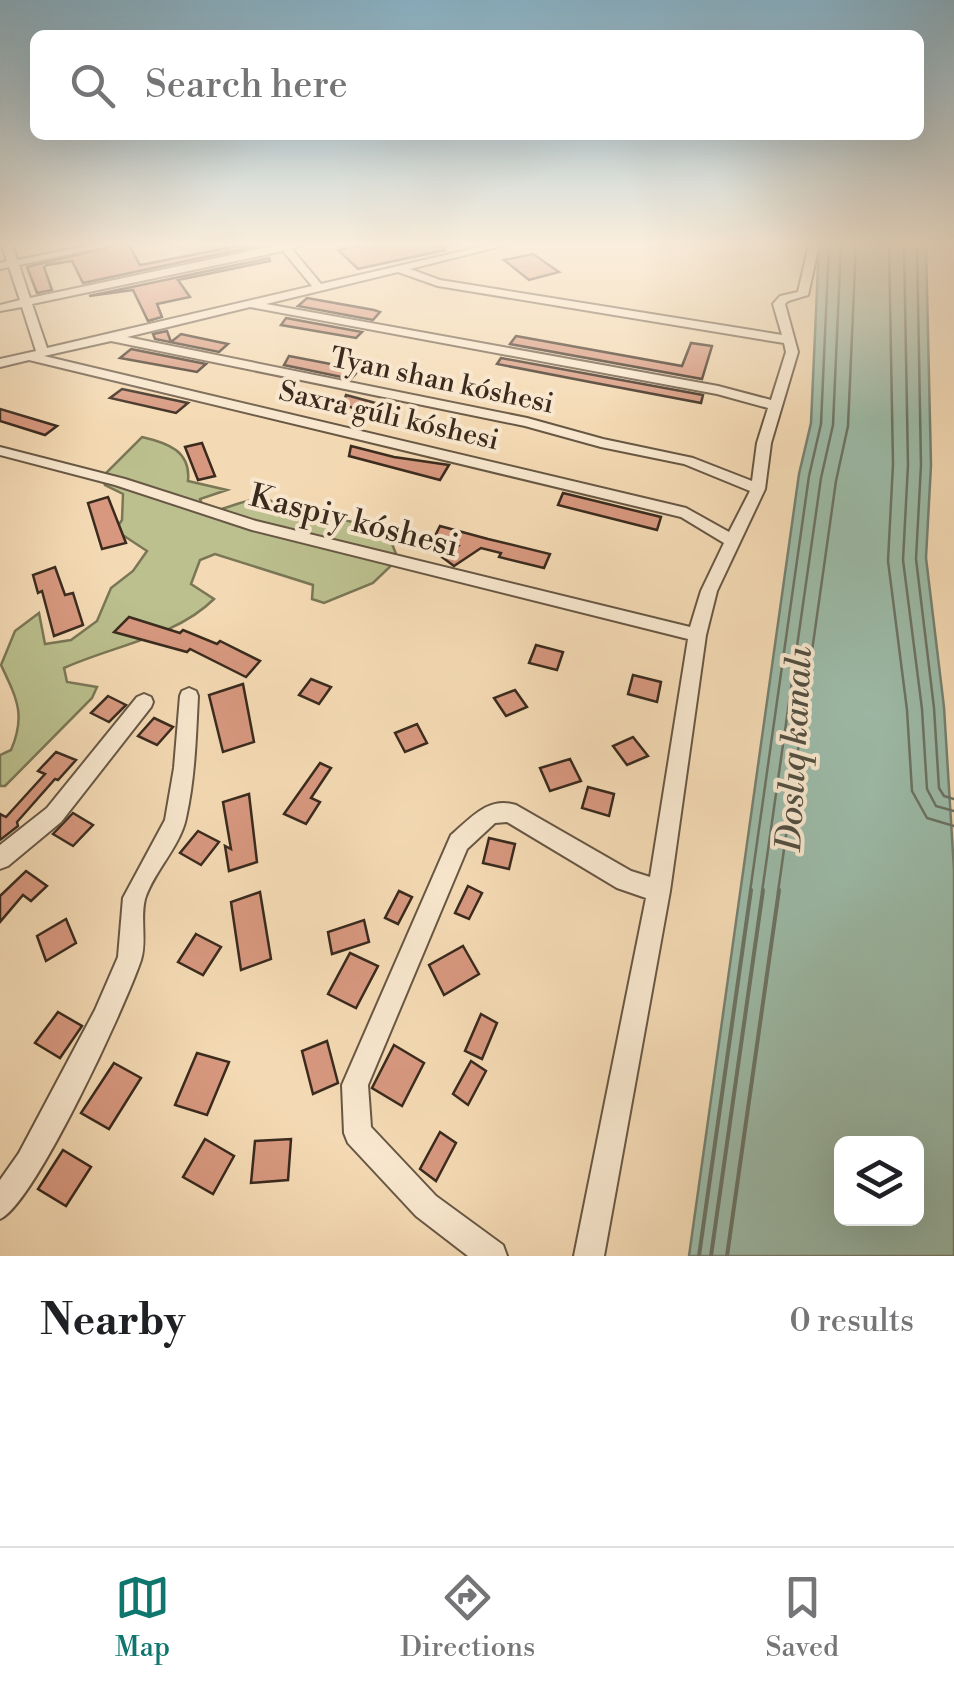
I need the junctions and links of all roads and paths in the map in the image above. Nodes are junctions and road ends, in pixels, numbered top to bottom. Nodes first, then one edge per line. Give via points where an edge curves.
1 (25, 304) edge
2 (250, 304) joint
3 (565, 304) edge
4 (779, 304) edge
5 (111, 338) junction
6 (788, 340) junction
7 (35, 354) junction
8 (0, 363) edge
9 (776, 406) junction
10 (0, 451) edge
11 (758, 490) junction
12 (732, 541) junction
13 (696, 635) junction
14 (189, 696) dead end
15 (144, 702) dead end
16 (0, 860) edge
17 (660, 891) junction
18 (0, 1205) edge
19 (492, 1256) edge
20 (589, 1256) edge

1 - 7 street
2 - 5 street
2 - 9 street
3 - 6 street
4 - 6 street
5 - 7 street
5 - 11 street, Tyan shan kóshesi via 527,422 688,461
6 - 9 street via 792,352
7 - 8 street
7 - 12 street, Saxra gúli kóshesi via 686,513
9 - 11 street
10 - 13 street, Kaspiy kóshesi via 252,525
11 - 12 street
12 - 13 street
13 - 17 street
14 - 18 street via 175,822 134,898 130,957 29,1163
15 - 16 street via 54,815
17 - 19 street via 625,880 509,812 490,814 459,842 356,1085 358,1133 426,1206
17 - 20 street

